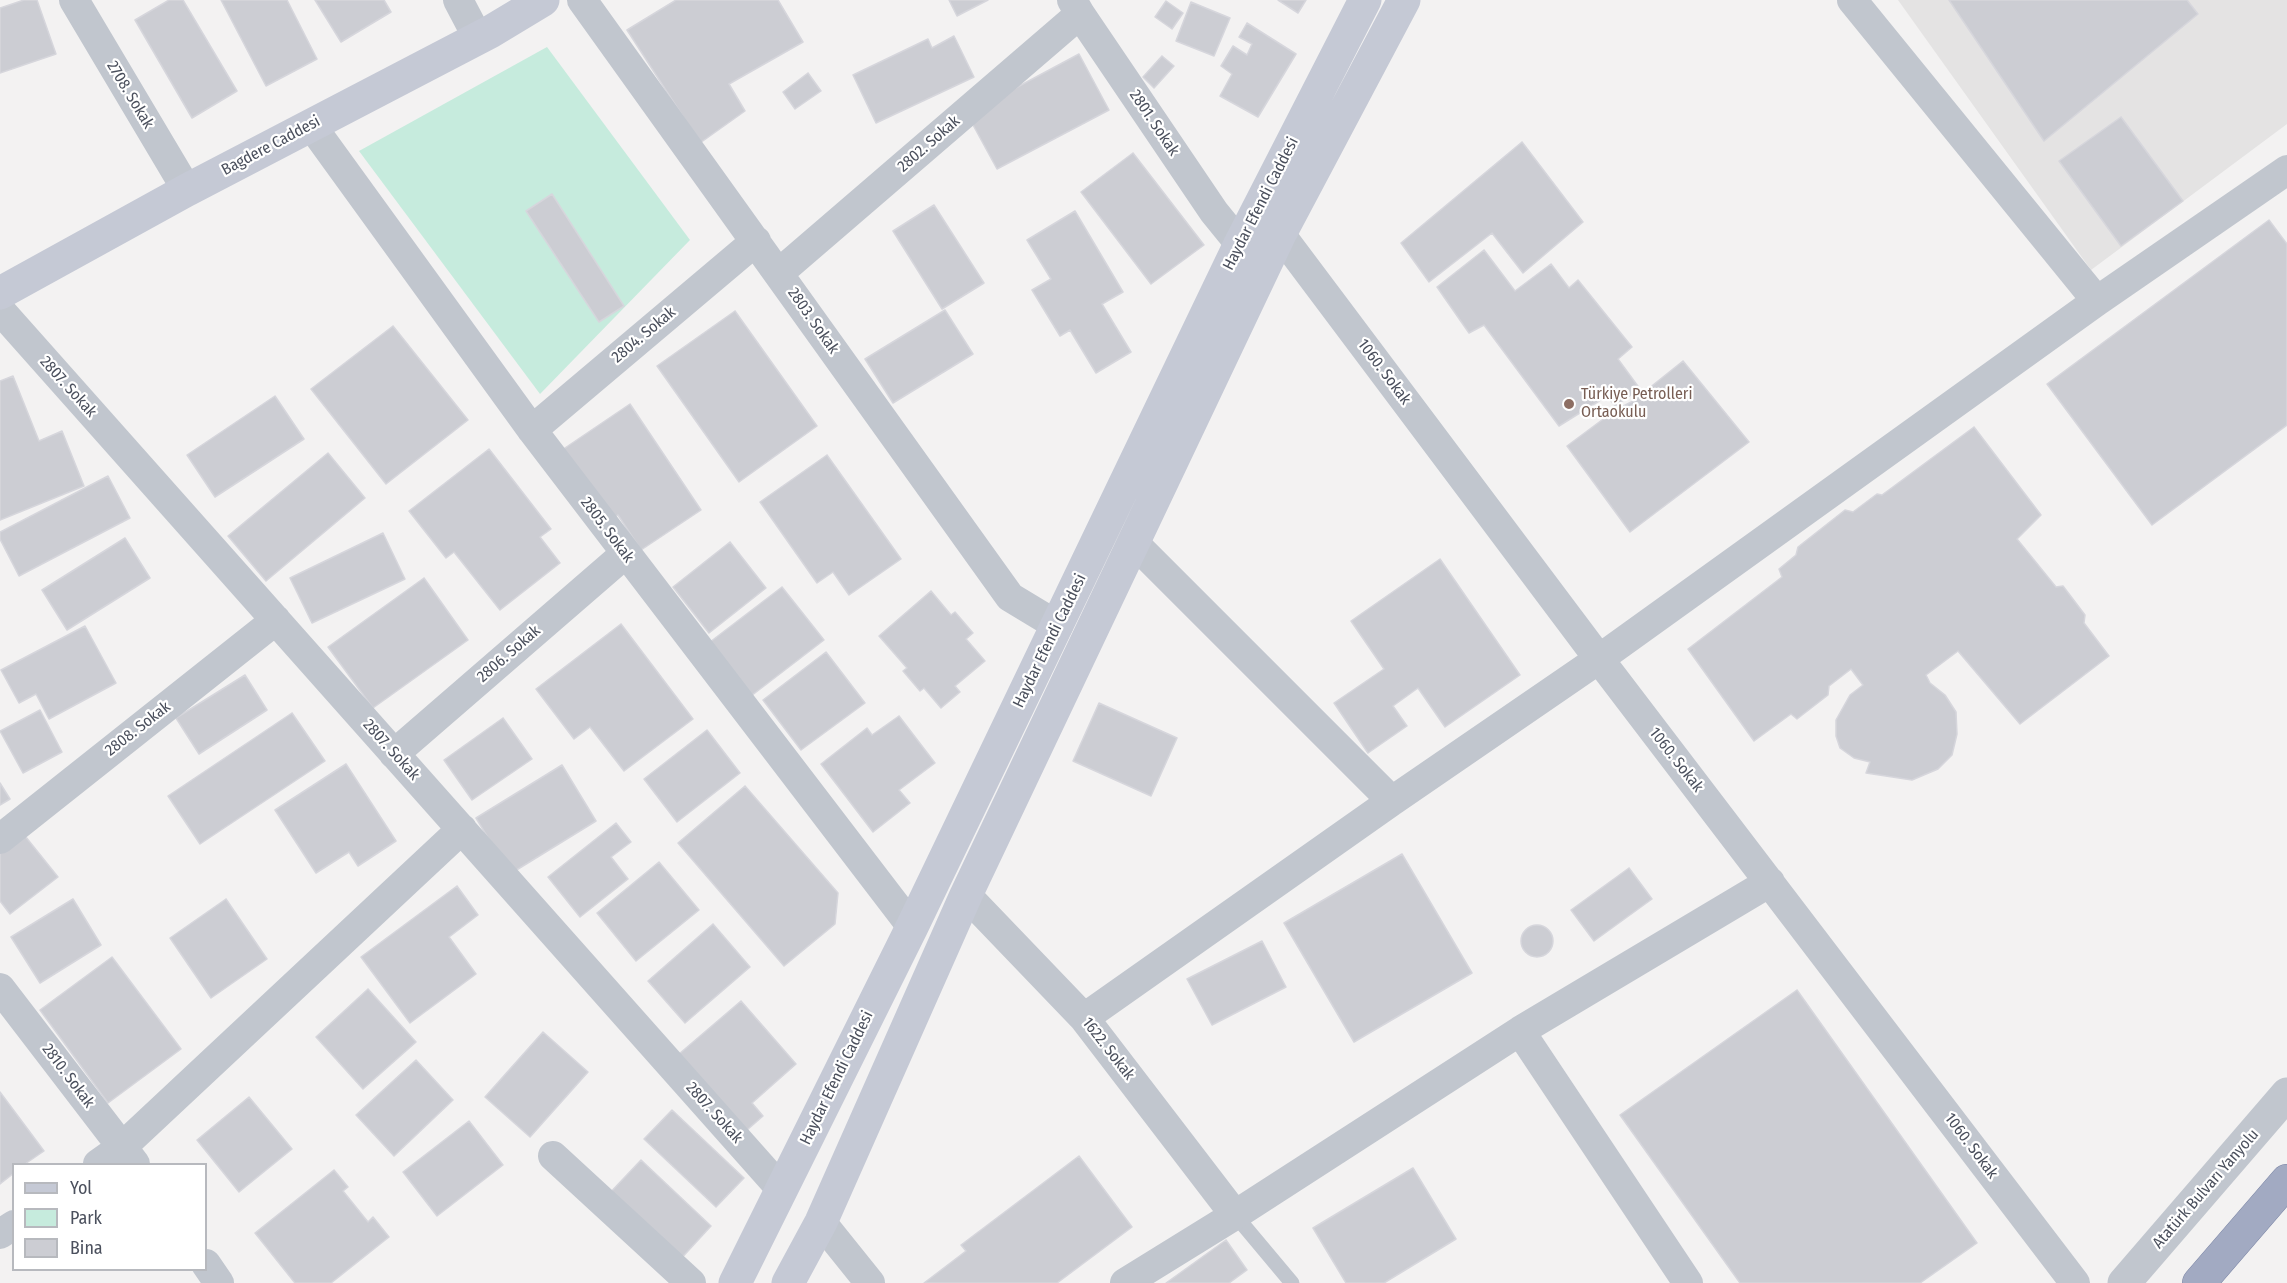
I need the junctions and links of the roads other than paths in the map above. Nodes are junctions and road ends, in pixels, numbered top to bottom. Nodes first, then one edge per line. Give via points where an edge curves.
1 (74, 0) edge
2 (458, 0) edge
3 (543, 0) edge
4 (582, 0) edge
5 (1365, 0) edge
6 (1404, 0) edge
7 (1852, 0) edge
8 (1076, 7) edge
9 (478, 38) junction
10 (311, 125) junction
11 (2287, 170) edge
12 (187, 190) junction
13 (1280, 234) junction
14 (756, 241) junction
15 (1240, 244) junction
16 (779, 273) junction
17 (0, 293) edge
18 (2097, 301) junction
19 (0, 310) edge
20 (532, 430) junction
21 (1133, 542) junction
22 (625, 554) junction
23 (276, 620) junction
24 (1058, 626) junction
25 (1599, 659) junction
26 (394, 754) junction
27 (1392, 801) junction
28 (462, 829) junction
29 (0, 838) edge
30 (1770, 882) junction
31 (966, 895) junction
32 (912, 927) junction
33 (0, 988) edge
34 (1084, 1018) junction
35 (1520, 1031) junction
36 (2287, 1094) edge
37 (129, 1156) edge
38 (553, 1156) dead end
39 (102, 1163) edge
40 (2287, 1181) edge
41 (782, 1190) junction
42 (1235, 1215) junction
43 (821, 1222) junction
44 (207, 1265) edge
45 (219, 1283) edge
46 (691, 1283) edge
47 (735, 1283) edge
48 (788, 1283) edge
49 (870, 1283) edge
50 (1125, 1283) edge
51 (1292, 1283) edge
52 (1688, 1283) edge
53 (2075, 1283) edge
54 (2124, 1283) edge
55 (2199, 1283) edge

1 - 12 street, 2708. Sokak
2 - 9 street
3 - 9 main road, Bagdere Caddesi
4 - 14 street, 2803. Sokak
5 - 15 main road, Haydar Efendi Caddesi
6 - 13 main road, Haydar Efendi Caddesi
7 - 18 street
8 - 15 street, 2801. Sokak via 1214,212
8 - 16 street, 2802. Sokak
9 - 10 main road, Bagdere Caddesi
10 - 12 main road, Bagdere Caddesi
10 - 20 street, 2805. Sokak
11 - 18 street
12 - 17 main road, Bagdere Caddesi
13 - 21 main road, Haydar Efendi Caddesi
13 - 25 street, 1060. Sokak
14 - 16 street, 2803. Sokak
14 - 20 street, 2804. Sokak
15 - 24 main road, Haydar Efendi Caddesi
16 - 24 street, 2803. Sokak via 1010,597
18 - 25 street
19 - 23 street, 2807. Sokak
20 - 22 street, 2805. Sokak
21 - 27 street
21 - 31 main road, Haydar Efendi Caddesi
22 - 26 street, 2806. Sokak
22 - 32 street, 2805. Sokak
23 - 26 street, 2807. Sokak
23 - 29 street, 2808. Sokak
24 - 32 main road, Haydar Efendi Caddesi
25 - 27 street
25 - 30 street, 1060. Sokak
26 - 28 street, 2807. Sokak
27 - 34 street
28 - 37 street
28 - 41 street, 2807. Sokak
30 - 35 street
30 - 53 street, 1060. Sokak
31 - 34 street, 1622. Sokak
31 - 43 main road, Haydar Efendi Caddesi
32 - 41 main road, Haydar Efendi Caddesi
33 - 37 street, 2810. Sokak
34 - 42 street, 1622. Sokak
35 - 42 street
35 - 52 street
36 - 54 street, Atatürk Bulvarı Yanyolu
37 - 39 street
38 - 46 street
40 - 55 highway
41 - 47 main road, Haydar Efendi Caddesi
42 - 50 street
42 - 51 lane
43 - 48 main road, Haydar Efendi Caddesi
43 - 49 street
44 - 45 street

